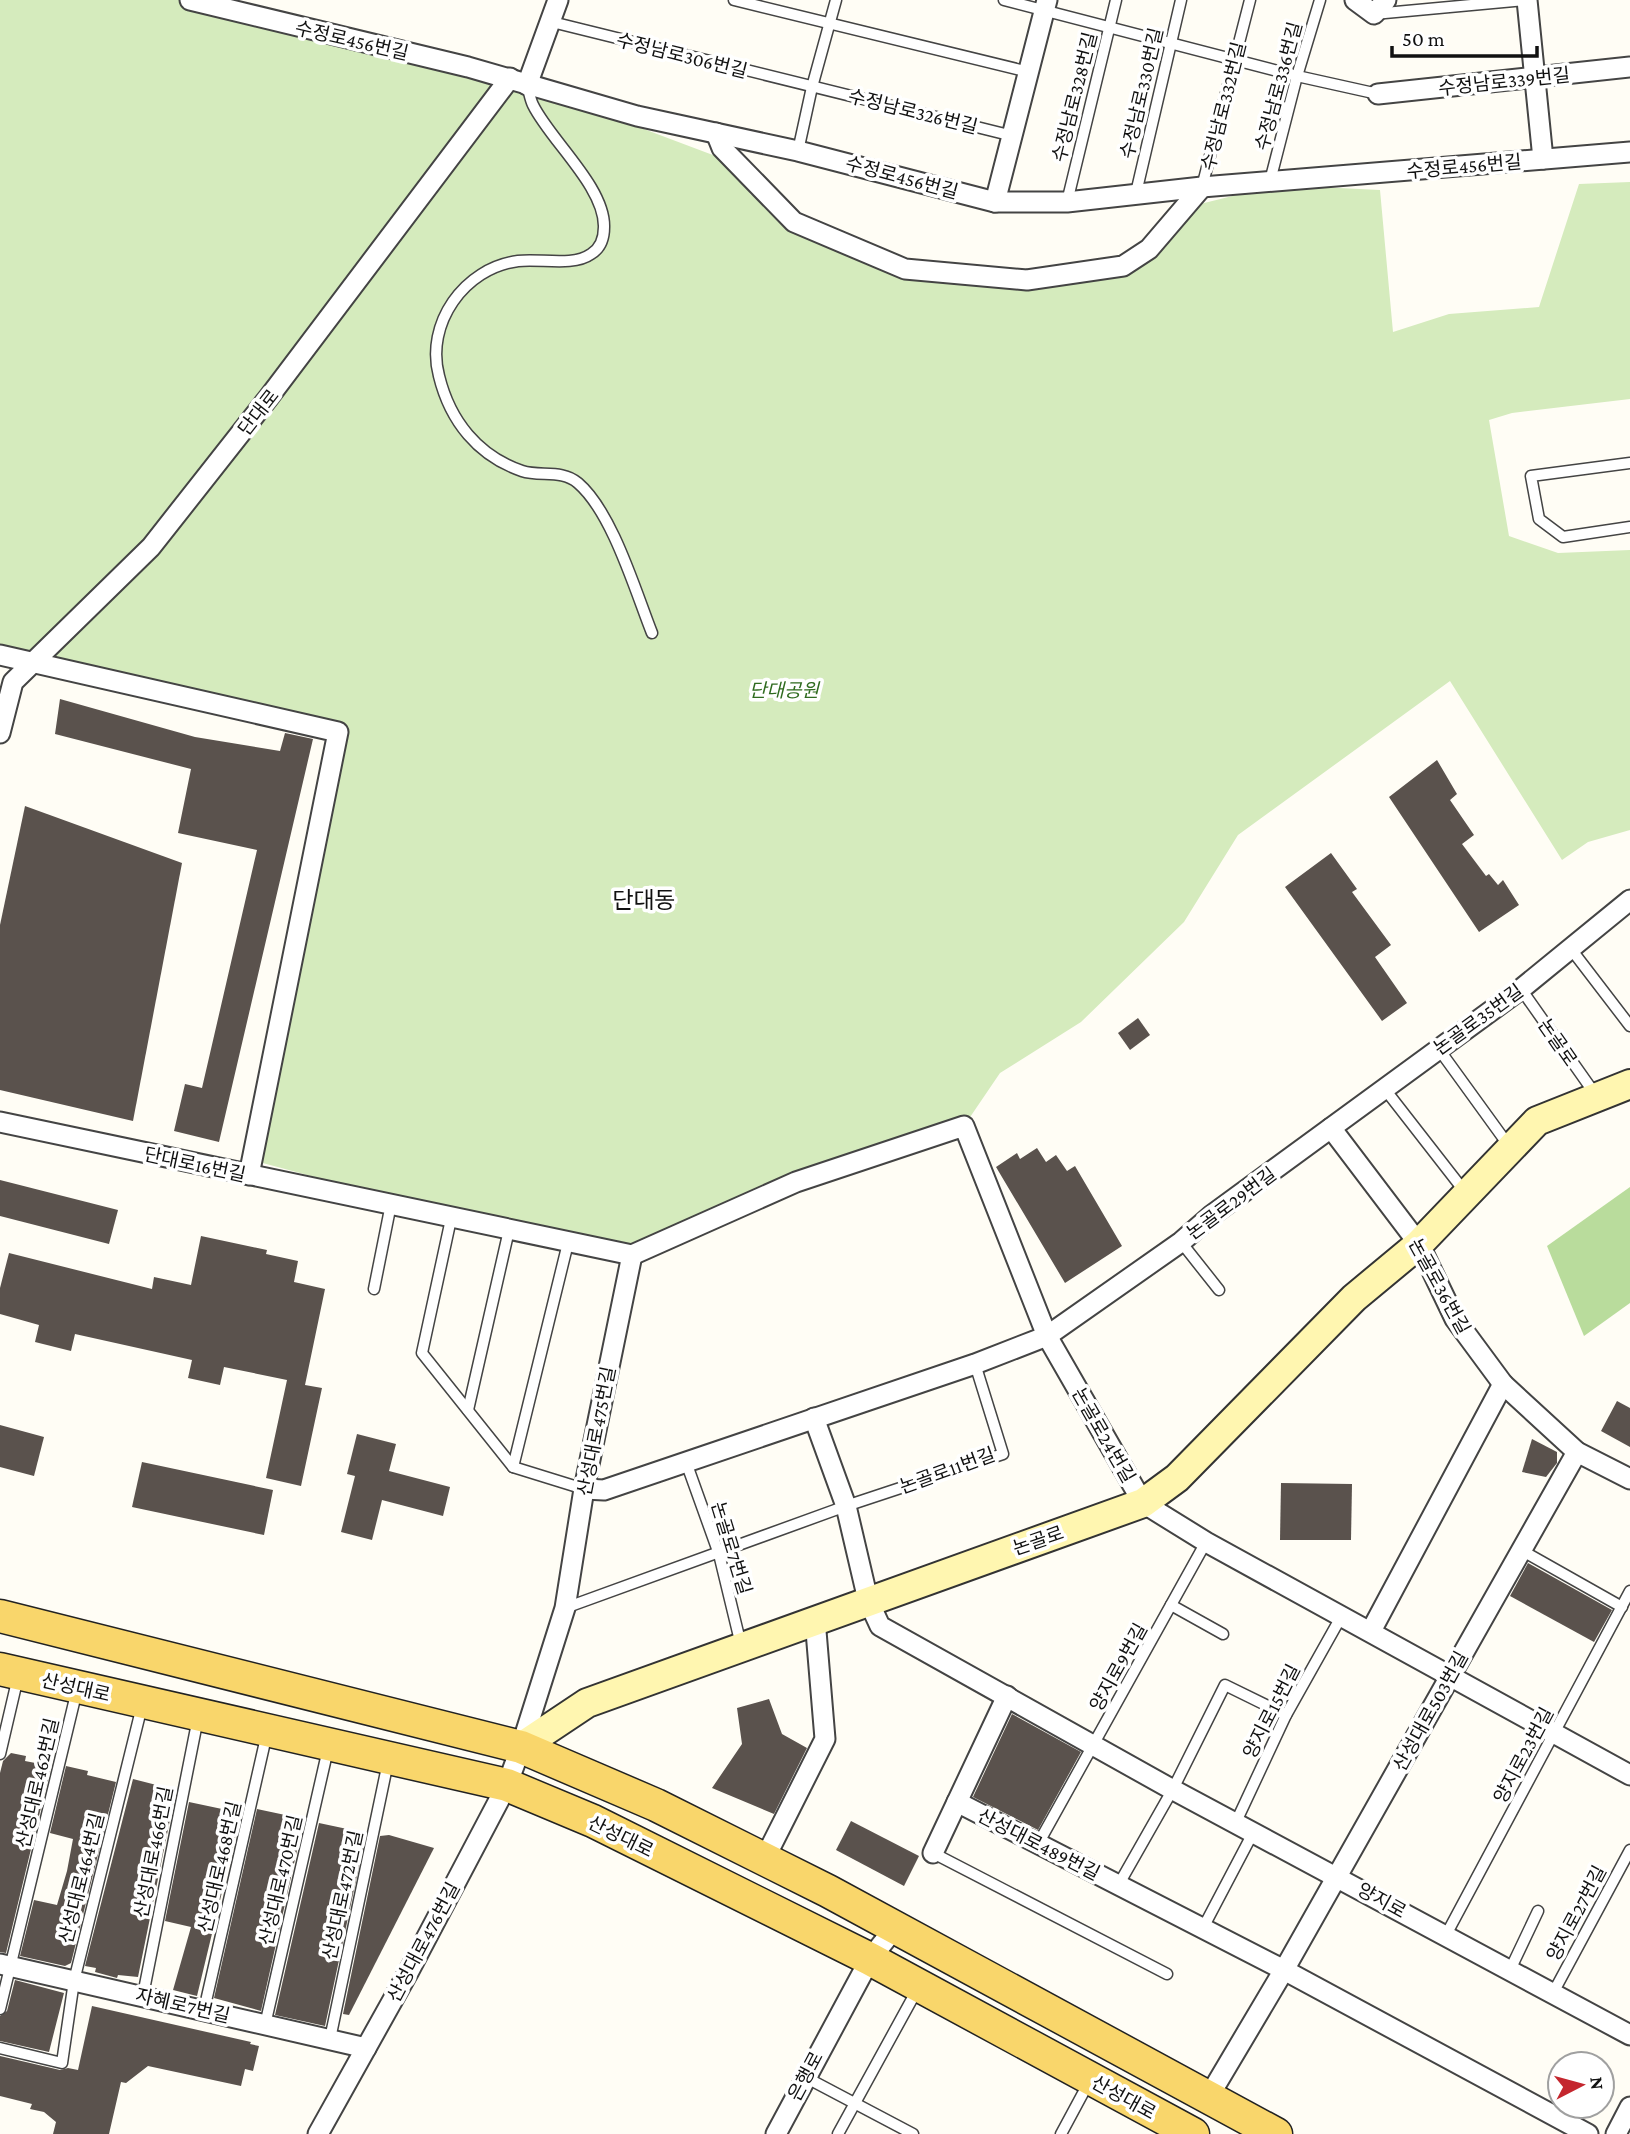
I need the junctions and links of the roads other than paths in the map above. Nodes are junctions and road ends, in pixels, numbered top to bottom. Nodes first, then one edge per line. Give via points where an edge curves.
1 (191, 0) edge
2 (558, 0) edge
3 (734, 0) edge
4 (836, 0) edge
5 (1004, 0) edge
6 (1116, 0) edge
7 (1181, 0) edge
8 (1250, 0) edge
9 (1320, 0) edge
10 (1355, 0) edge
11 (1526, 0) edge
12 (1046, 5) edge
13 (1380, 7) edge
14 (552, 22) junction
15 (831, 23) junction
16 (1109, 27) junction
17 (1169, 42) junction
18 (1235, 58) junction
19 (1630, 67) edge
20 (1029, 72) junction
21 (1297, 76) junction
22 (1534, 78) junction
23 (518, 82) junction
24 (812, 87) junction
25 (1378, 93) joint
26 (716, 133) junction
27 (1014, 136) junction
28 (798, 150) junction
29 (1630, 152) edge
30 (1543, 159) junction
31 (1270, 181) junction
32 (1202, 187) junction
33 (1136, 193) junction
34 (995, 202) junction
35 (1067, 202) junction
36 (1630, 463) edge
37 (1630, 527) edge
38 (652, 633) dead end
39 (0, 655) edge
40 (31, 663) junction
41 (0, 733) edge
42 (1628, 908) edge
43 (1571, 949) junction
44 (1521, 989) junction
45 (1630, 1026) edge
46 (1438, 1048) junction
47 (1630, 1084) edge
48 (1384, 1087) junction
49 (1596, 1096) junction
50 (0, 1122) edge
51 (1331, 1128) junction
52 (1512, 1149) junction
53 (249, 1175) junction
54 (1467, 1194) junction
55 (391, 1203) junction
56 (451, 1219) junction
57 (509, 1230) junction
58 (1181, 1241) junction
59 (568, 1243) junction
60 (1419, 1244) junction
61 (632, 1255) junction
62 (374, 1289) dead end
63 (1219, 1290) dead end
64 (1047, 1336) junction
65 (975, 1364) junction
66 (1503, 1384) junction
67 (468, 1410) junction
68 (814, 1418) junction
69 (1577, 1452) junction
70 (686, 1462) junction
71 (513, 1468) junction
72 (1630, 1479) edge
73 (584, 1489) junction
74 (1143, 1503) junction
75 (846, 1506) junction
76 (1206, 1542) junction
77 (1521, 1550) junction
78 (719, 1554) junction
79 (1630, 1591) edge
80 (868, 1600) junction
81 (1171, 1605) junction
82 (1622, 1607) junction
83 (565, 1608) junction
84 (0, 1616) edge
85 (1341, 1617) junction
86 (815, 1619) junction
87 (1371, 1631) junction
88 (1223, 1634) dead end
89 (741, 1645) junction
90 (9, 1671) edge
91 (1450, 1675) junction
92 (78, 1688) junction
93 (1007, 1696) junction
94 (142, 1702) junction
95 (1286, 1715) junction
96 (198, 1716) junction
97 (268, 1732) junction
98 (1554, 1733) junction
99 (330, 1742) junction
100 (1095, 1746) junction
101 (521, 1748) junction
102 (0, 1754) edge
103 (389, 1758) junction
104 (1630, 1775) edge
105 (507, 1786) junction
106 (1174, 1789) junction
107 (957, 1802) junction
108 (1236, 1822) junction
109 (1254, 1831) junction
110 (1037, 1844) junction
111 (1630, 1850) edge
112 (933, 1853) joint
113 (764, 1860) junction
114 (1337, 1876) junction
115 (1119, 1884) junction
116 (1538, 1911) dead end
117 (1203, 1928) junction
118 (894, 1929) junction
119 (1446, 1935) junction
120 (870, 1959) junction
121 (6, 1965) edge
122 (1284, 1969) junction
123 (1510, 1970) junction
124 (1167, 1974) dead end
125 (74, 1981) junction
126 (920, 1985) junction
127 (1553, 1993) junction
128 (143, 1995) junction
129 (0, 2009) edge
130 (204, 2010) junction
131 (265, 2025) junction
132 (1630, 2035) edge
133 (330, 2039) junction
134 (0, 2048) edge
135 (366, 2048) junction
136 (804, 2077) junction
137 (1091, 2078) junction
138 (1208, 2098) junction
139 (854, 2105) junction
140 (1630, 2107) edge
141 (318, 2134) edge
142 (776, 2134) edge
143 (838, 2134) edge
144 (913, 2134) edge
145 (1061, 2134) edge
146 (1193, 2134) edge
147 (1276, 2134) edge
148 (1588, 2134) edge
149 (1616, 2134) edge

1 - 23 street, 수정로456번길
2 - 14 street
3 - 15 lane
4 - 15 lane
5 - 12 lane
6 - 16 lane, 수정남로328번길
7 - 17 lane, 수정남로330번길
8 - 18 lane, 수정남로332번길
9 - 21 lane, 수정남로336번길
10 - 13 street
11 - 13 lane
11 - 22 street
12 - 16 lane
12 - 20 street
14 - 23 street
14 - 24 lane, 수정남로306번길
15 - 20 lane
15 - 24 lane
16 - 17 lane
16 - 35 lane, 수정남로328번길
17 - 18 lane
17 - 33 lane, 수정남로330번길
18 - 21 lane
18 - 32 lane, 수정남로332번길
19 - 22 street, 수정남로339번길
20 - 27 street
21 - 25 lane
21 - 31 lane, 수정남로336번길
22 - 25 street, 수정남로339번길
22 - 30 street
23 - 26 street, 수정로456번길
23 - 38 lane via 594,195 604,223 603,242 590,255 516,261 463,289 443,314 434,344 438,376 463,431 478,447 523,472 554,473 575,480 586,491 603,513
23 - 40 street, 단대로 via 151,547
24 - 27 lane, 수정남로326번길
24 - 28 lane
26 - 28 street, 수정로456번길
26 - 32 street, 수정남로332번길 via 722,148 794,222 905,270 1027,280 1123,266 1149,249
27 - 34 street
28 - 34 street, 수정로456번길
29 - 30 street, 수정로456번길
30 - 31 street, 수정로456번길
31 - 32 street, 수정로456번길
32 - 33 street, 수정로456번길
33 - 35 street, 수정로456번길
34 - 35 street, 수정로456번길
36 - 37 lane via 1531,476 1539,519 1563,537
39 - 40 street
40 - 41 street, 단대로 via 13,682
40 - 53 street via 338,732
42 - 43 street, 논골로35번길
43 - 44 street, 논골로35번길
43 - 45 lane
44 - 46 street, 논골로35번길
44 - 49 lane, 논골로
46 - 48 street, 논골로35번길
46 - 52 lane
47 - 49 street, 논골로
48 - 51 street, 논골로35번길
48 - 54 lane
49 - 52 street, 논골로 via 1537,1121
50 - 53 street, 단대로16번길
51 - 58 street, 논골로29번길
51 - 60 street, 논골로36번길
52 - 54 street, 논골로
53 - 55 street, 단대로16번길
54 - 60 street, 논골로
55 - 56 street, 단대로16번길
55 - 62 lane
56 - 57 street, 단대로16번길
56 - 67 lane via 422,1353
57 - 59 street, 단대로16번길
57 - 67 lane
58 - 63 lane, 논골로29번길
58 - 64 street
59 - 61 street, 단대로16번길
59 - 71 lane
60 - 66 street, 논골로36번길 via 1455,1319
60 - 74 street, 논골로 via 1354,1298 1178,1478
61 - 64 street, 논골로24번길 via 796,1182 964,1126
61 - 73 street, 산성대로475번길
64 - 65 street
64 - 74 street, 논골로24번길
65 - 68 street
65 - 75 lane, 논골로11번길 via 1003,1454
66 - 69 street, 논골로36번길
66 - 87 street
67 - 71 lane
68 - 70 street
68 - 75 street
69 - 72 street, 논골로36번길
69 - 77 street, 산성대로503번길
70 - 73 street via 604,1490
70 - 78 lane, 논골로7번길
71 - 73 lane
73 - 83 street, 산성대로475번길
74 - 76 street, 논골로24번길
74 - 80 street, 논골로
75 - 78 lane, 논골로11번길
75 - 80 street
76 - 81 lane, 양지로9번길
76 - 85 street, 논골로24번길
77 - 82 lane
77 - 91 street, 산성대로503번길
78 - 83 lane
78 - 89 lane, 논골로7번길
79 - 82 lane, 양지로23번길
80 - 86 street, 논골로
80 - 93 street, 양지로 via 880,1626
81 - 88 lane
81 - 100 lane, 양지로9번길
82 - 98 lane, 양지로23번길
83 - 101 street, 산성대로475번길
84 - 101 main road, 산성대로
85 - 87 street, 논골로24번길
85 - 95 lane, 양지로15번길
86 - 89 street, 논골로
86 - 113 street via 825,1739
87 - 91 street, 논골로24번길
89 - 101 street, 논골로 via 587,1703
90 - 92 main road, 산성대로
90 - 102 lane
91 - 98 street, 논골로24번길
91 - 114 street, 산성대로503번길
92 - 94 main road, 산성대로
92 - 121 lane, 산성대로462번길
93 - 100 street, 양지로
93 - 107 street, 산성대로489번길
94 - 96 main road, 산성대로
94 - 125 lane, 산성대로464번길
95 - 106 lane via 1225,1685
95 - 108 lane, 양지로15번길
96 - 97 main road, 산성대로
96 - 128 lane, 산성대로466번길
97 - 99 main road, 산성대로
97 - 130 lane, 산성대로468번길
98 - 104 street, 논골로24번길
98 - 119 lane, 양지로23번길
99 - 103 main road, 산성대로
99 - 131 lane, 산성대로470번길
100 - 106 street, 양지로
100 - 110 lane
101 - 105 street, 산성대로476번길
101 - 113 main road, 산성대로 via 656,1805
103 - 105 main road, 산성대로
103 - 133 lane, 산성대로472번길
105 - 120 main road, 산성대로 via 593,1821
105 - 135 street, 산성대로476번길
106 - 108 street, 양지로
106 - 115 lane
107 - 110 street, 산성대로489번길
107 - 112 street, 산성대로489번길
108 - 109 street, 양지로
109 - 114 street, 양지로
109 - 117 lane
110 - 115 street, 산성대로489번길
111 - 127 lane, 양지로27번길
112 - 124 lane
113 - 118 main road, 산성대로
114 - 119 street, 양지로
114 - 122 street, 산성대로503번길
115 - 117 street
116 - 123 lane
117 - 122 street
118 - 120 street, 은행로
118 - 138 main road, 산성대로
119 - 123 street, 양지로
120 - 126 main road, 산성대로
120 - 136 street, 은행로
121 - 125 street, 자혜로7번길
121 - 129 lane, 산성대로462번길
122 - 138 street, 산성대로503번길
122 - 148 street
123 - 127 street, 양지로
125 - 128 street, 자혜로7번길
125 - 134 lane, 산성대로464번길 via 62,2063
126 - 137 main road, 산성대로
126 - 139 lane
127 - 132 street, 양지로
128 - 130 street, 자혜로7번길
130 - 131 street, 자혜로7번길
131 - 133 street, 자혜로7번길
133 - 135 street, 자혜로7번길
135 - 141 street, 산성대로476번길
136 - 139 lane
136 - 142 street, 은행로
137 - 145 lane
137 - 146 main road, 산성대로
138 - 147 main road, 산성대로
139 - 143 lane
139 - 144 lane
140 - 149 street

